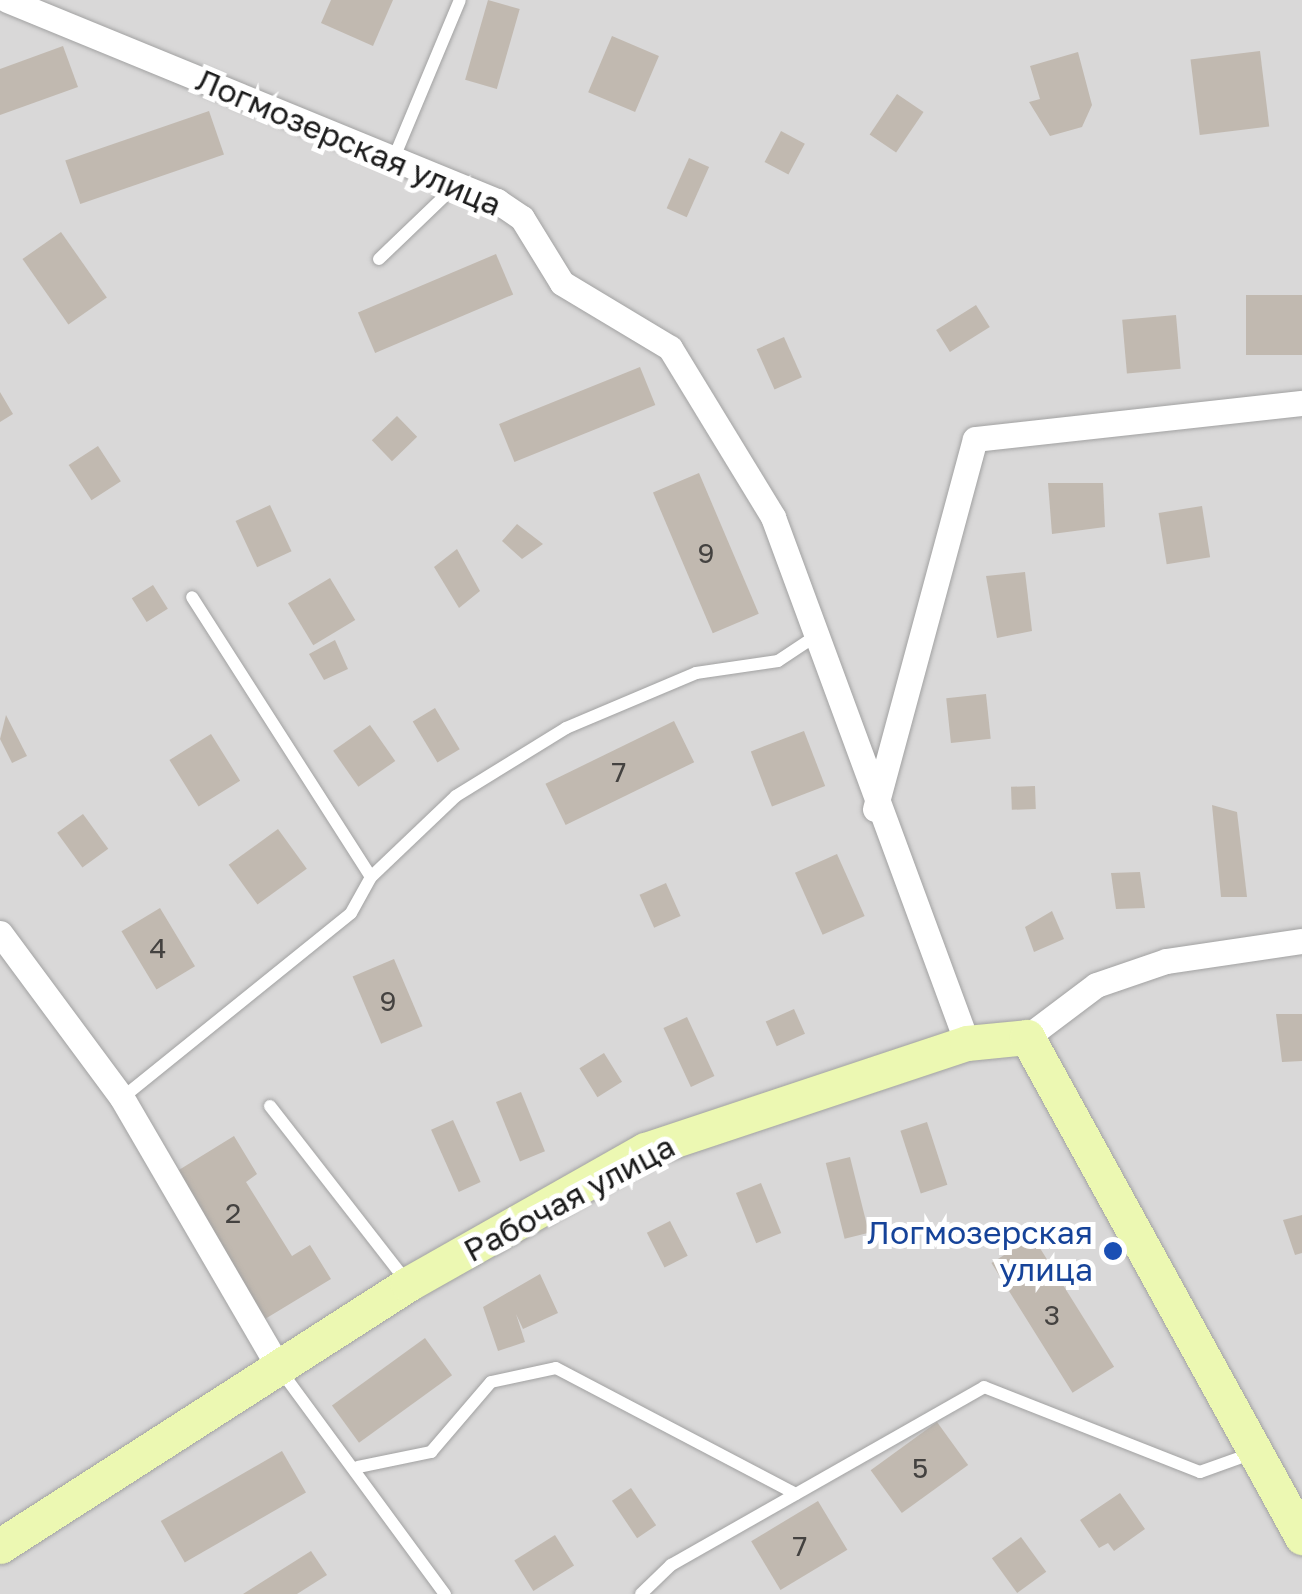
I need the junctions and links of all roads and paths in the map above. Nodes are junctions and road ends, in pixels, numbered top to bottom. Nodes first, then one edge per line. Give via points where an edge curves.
1 (7, 0) edge
2 (460, 0) edge
3 (394, 160) junction
4 (453, 188) junction
5 (379, 259) dead end
6 (1302, 403) edge
7 (192, 597) dead end
8 (814, 637) junction
9 (875, 809) junction
10 (371, 877) junction
11 (0, 933) edge
12 (1302, 941) edge
13 (1027, 1038) junction
14 (967, 1043) junction
15 (122, 1098) junction
16 (270, 1106) dead end
17 (408, 1284) junction
18 (280, 1371) junction
19 (1255, 1452) junction
20 (358, 1467) junction
21 (796, 1494) junction
22 (1302, 1536) edge
23 (0, 1546) edge
24 (445, 1594) edge
25 (640, 1594) edge

1 - 3 street, Логмозерская улица
2 - 3 lane
3 - 4 street, Логмозерская улица
4 - 5 lane
4 - 8 street, Логмозерская улица via 522,218 562,283 670,348 773,517
6 - 9 street via 976,438
7 - 10 lane
8 - 9 street, Логмозерская улица
8 - 10 lane via 778,661 696,673 566,728 456,796
9 - 14 street, Логмозерская улица
10 - 15 lane via 351,913
11 - 15 street
12 - 13 street via 1166,961 1096,985
13 - 14 street, Рабочая улица
13 - 19 street
14 - 17 street, Рабочая улица via 645,1150
15 - 18 street
16 - 17 lane
17 - 18 street, Рабочая улица
18 - 20 lane
18 - 23 street, Рабочая улица
19 - 21 lane via 1200,1472 984,1387
19 - 22 street
20 - 21 lane via 431,1452 492,1382 556,1368
20 - 24 lane
21 - 25 lane via 671,1565

